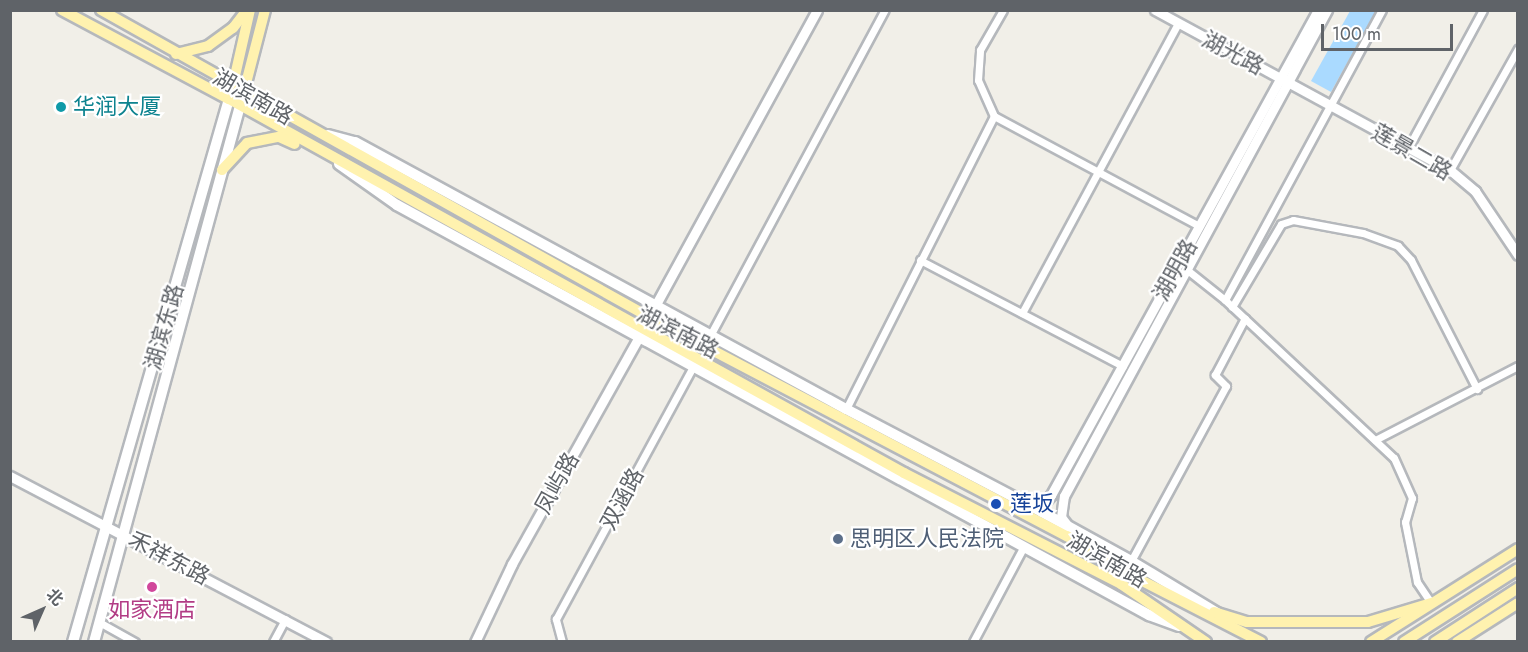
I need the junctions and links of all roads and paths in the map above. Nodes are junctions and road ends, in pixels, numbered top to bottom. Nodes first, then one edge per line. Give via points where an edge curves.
1 (62, 10) edge
2 (101, 10) edge
3 (248, 10) edge
4 (265, 10) edge
5 (817, 10) edge
6 (885, 10) edge
7 (1003, 10) edge
8 (1155, 10) edge
9 (1318, 10) edge
10 (1327, 10) edge
11 (1382, 10) edge
12 (1484, 10) edge
13 (1178, 23) junction
14 (1518, 49) edge
15 (176, 54) junction
16 (1284, 81) junction
17 (233, 84) junction
18 (244, 92) junction
19 (229, 99) junction
20 (240, 106) junction
21 (1331, 106) junction
22 (994, 116) junction
23 (308, 129) junction
24 (1408, 148) junction
25 (326, 155) junction
26 (222, 170) junction
27 (1450, 170) junction
28 (1098, 172) junction
29 (1199, 226) junction
30 (1518, 255) edge
31 (920, 260) junction
32 (1186, 269) junction
33 (1225, 300) junction
34 (655, 306) junction
35 (1232, 307) junction
36 (1022, 313) junction
37 (649, 317) junction
38 (1245, 318) junction
39 (641, 332) junction
40 (708, 340) junction
41 (696, 362) junction
42 (1123, 366) junction
43 (1518, 366) edge
44 (1477, 389) junction
45 (846, 409) junction
46 (1376, 440) junction
47 (10, 476) edge
48 (1016, 498) junction
49 (108, 526) junction
50 (1068, 526) junction
51 (124, 534) junction
52 (1024, 546) junction
53 (1518, 549) edge
54 (1131, 561) junction
55 (1518, 569) edge
56 (1518, 588) edge
57 (1431, 603) junction
58 (1518, 603) edge
59 (1214, 612) junction
60 (285, 619) junction
61 (99, 622) junction
62 (1179, 626) junction
63 (1257, 639) edge
64 (74, 642) edge
65 (94, 642) edge
66 (135, 642) edge
67 (273, 642) edge
68 (326, 642) edge
69 (475, 642) edge
70 (562, 642) edge
71 (974, 642) edge
72 (1192, 642) edge
73 (1206, 642) edge
74 (1371, 642) edge
75 (1404, 642) edge
76 (1435, 642) edge
77 (1457, 642) edge

1 - 19 main road, 湖滨南路
2 - 15 main road, 湖滨南路
3 - 15 main road via 233,28 208,46
3 - 17 main road, 湖滨东路
4 - 18 main road, 湖滨东路
5 - 34 street
6 - 40 street
7 - 22 street via 980,50 978,80
8 - 13 street, 湖光路
9 - 16 street, 湖明路
10 - 16 street, 湖明路
11 - 21 street
12 - 24 street
13 - 16 street, 湖光路
13 - 28 street
14 - 27 street
15 - 17 main road, 湖滨南路
16 - 21 street, 莲景二路
16 - 29 street, 湖明路
16 - 32 street, 湖明路
17 - 18 main road, 湖滨南路
17 - 19 main road, 湖滨东路
18 - 20 main road, 湖滨东路
18 - 23 main road, 湖滨南路
19 - 20 main road, 湖滨南路
19 - 49 main road, 湖滨东路
20 - 25 main road, 湖滨南路
20 - 26 main road, 湖滨东路
21 - 24 street, 莲景二路
21 - 33 street
22 - 28 street
22 - 31 street
23 - 34 main road via 355,142
23 - 37 main road, 湖滨南路
24 - 27 street, 莲景二路
25 - 26 main road via 279,137 247,143
25 - 39 main road, 湖滨南路
26 - 51 main road, 湖滨东路
27 - 30 street, 莲景二路 via 1475,190
28 - 29 street
28 - 36 street
29 - 42 street, 湖明路
31 - 36 street
31 - 45 street
32 - 33 street
32 - 50 street, 湖明路 via 1064,496 1060,510
33 - 35 street
34 - 37 street
34 - 40 main road
35 - 38 street
35 - 44 street via 1281,224 1293,220 1363,233 1398,246 1411,260
36 - 42 street
37 - 40 main road, 湖滨南路
38 - 46 street
38 - 54 street via 1215,375 1226,386
39 - 41 main road, 湖滨南路
39 - 69 street, 凤屿路 via 512,564
40 - 45 main road
40 - 63 main road, 湖滨南路 via 1125,572
41 - 52 main road, 湖滨南路
41 - 62 main road, 湖滨南路 via 1121,584
41 - 70 street, 双涵路 via 556,619
42 - 48 street, 湖明路 via 1052,495 1044,503
43 - 44 street
44 - 46 street
45 - 48 main road
46 - 57 street via 1394,458 1412,498 1405,522 1417,582
47 - 49 street, 禾祥东路
48 - 50 main road
49 - 51 street, 禾祥东路
49 - 64 main road, 湖滨东路
50 - 54 main road
51 - 60 street, 禾祥东路
51 - 61 main road, 湖滨东路
52 - 62 main road, 湖滨南路 via 1149,615
52 - 71 street
53 - 57 main road
54 - 59 main road
55 - 75 main road
56 - 76 main road
57 - 59 main road via 1368,622 1247,622
57 - 74 main road
58 - 77 main road
59 - 63 main road
60 - 67 street
60 - 68 street, 禾祥东路
61 - 65 main road, 湖滨东路
61 - 66 street
62 - 72 main road
62 - 73 main road, 湖滨南路

